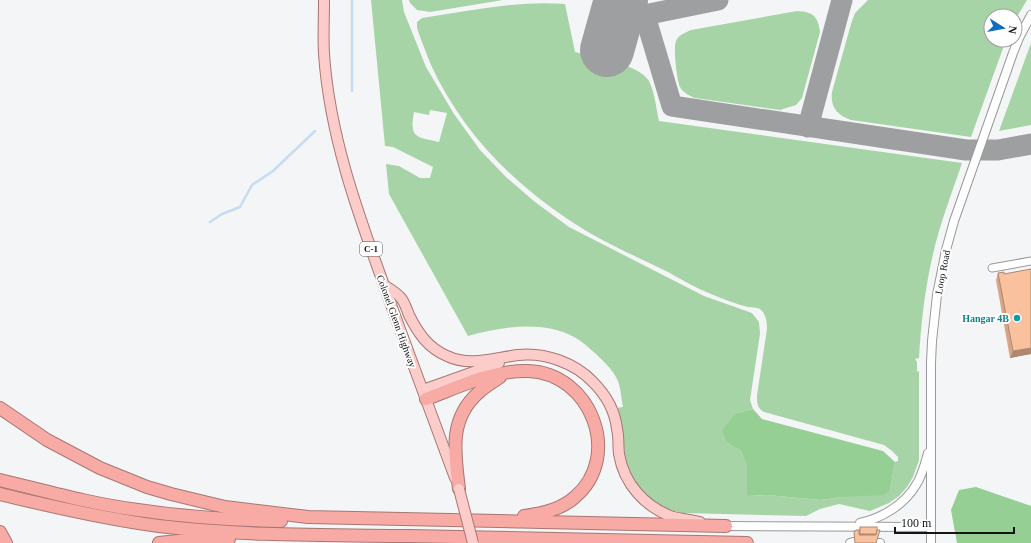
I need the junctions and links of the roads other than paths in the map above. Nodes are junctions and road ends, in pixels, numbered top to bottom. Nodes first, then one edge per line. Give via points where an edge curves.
1 (324, 0) edge
2 (1031, 15) edge
3 (1031, 261) edge
4 (992, 268) dead end
5 (384, 285) junction
6 (504, 358) junction
7 (506, 374) junction
8 (424, 394) junction
9 (0, 408) edge
10 (931, 444) junction
11 (5, 481) edge
12 (459, 489) junction
13 (0, 494) edge
14 (308, 517) junction
15 (502, 522) junction
16 (726, 526) junction
17 (842, 526) junction
18 (931, 527) junction
19 (0, 532) edge
20 (248, 534) junction
21 (615, 539) junction
22 (6, 543) edge
23 (160, 543) edge
24 (473, 543) edge
25 (630, 543) edge
26 (747, 543) edge
27 (850, 543) edge
28 (880, 543) edge
29 (931, 543) edge

1 - 5 main road, Colonel Glenn Highway / C-1 via 324,56 338,142 358,212
2 - 10 street, Loop Road via 1013,52 946,250 937,295 932,342
3 - 4 street
5 - 6 main road via 401,299 421,336 433,348 456,360 476,362
5 - 8 main road, Colonel Glenn Highway / C-1
6 - 8 main road via 499,363
6 - 16 main road via 528,354 550,358 570,365 587,376 610,405 624,472 643,500 660,512
7 - 8 highway via 495,374
7 - 12 highway via 477,394 461,415 454,443
7 - 15 highway via 529,371 540,373 570,387 588,408 595,425 598,444 597,457 589,481 575,497 549,511
8 - 12 main road, Colonel Glenn Highway / C-1
9 - 14 highway via 74,455 147,486 225,507
10 - 17 street via 921,475 905,499 869,521
10 - 18 street, Loop Road
11 - 14 highway via 95,503 163,514 230,520 298,522
12 - 24 main road, Colonel Glenn Highway / C-1, bridge
13 - 20 highway via 122,520
14 - 15 highway
15 - 16 highway
16 - 17 street
17 - 18 street
18 - 29 street, Loop Road
19 - 22 highway
20 - 21 highway
20 - 23 highway via 240,539 197,539
21 - 25 highway
21 - 26 highway
27 - 28 street

